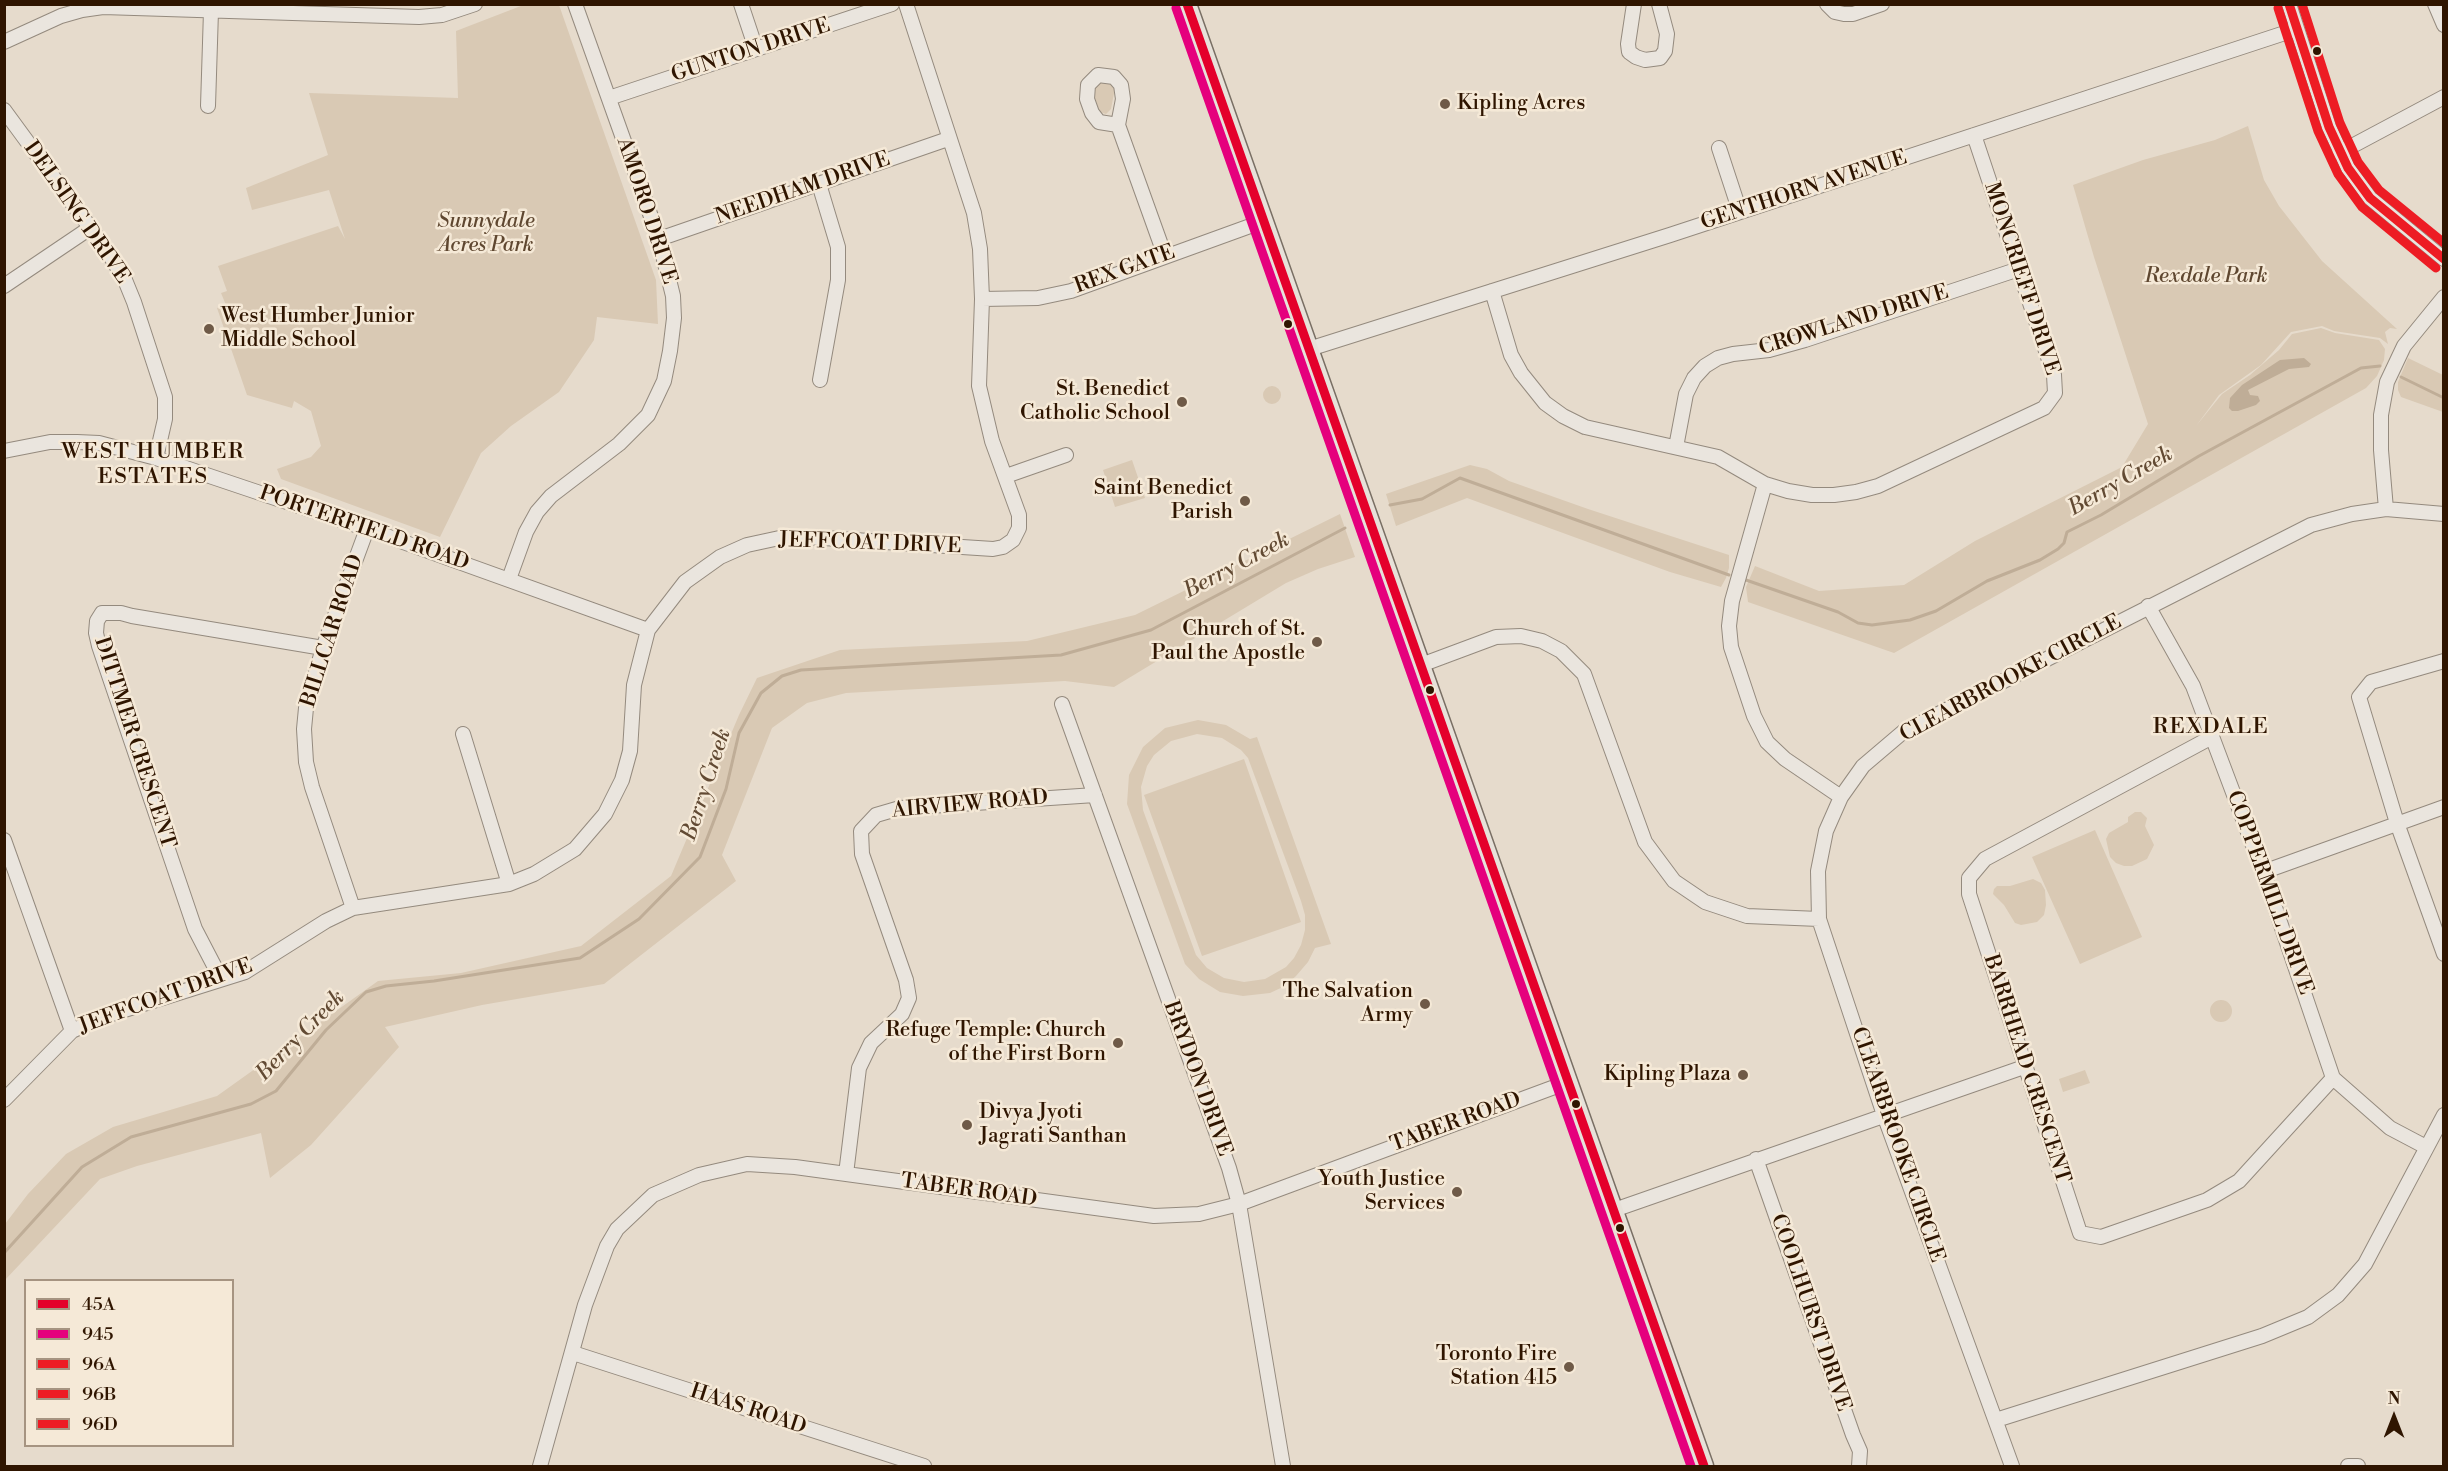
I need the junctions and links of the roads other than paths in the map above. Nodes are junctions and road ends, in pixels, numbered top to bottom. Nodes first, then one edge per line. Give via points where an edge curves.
1 (475, 4) edge
2 (575, 4) edge
3 (741, 4) edge
4 (892, 4) edge
5 (906, 4) edge
6 (1187, 4) edge
7 (1634, 4) edge
8 (1659, 4) edge
9 (1827, 4) edge
10 (1882, 4) edge
11 (2289, 4) edge
12 (2434, 4) edge
13 (368, 10) edge
14 (211, 11) junction
15 (2444, 25) edge
16 (2297, 29) junction
17 (4, 42) edge
18 (756, 49) junction
19 (2444, 97) edge
20 (609, 98) junction
21 (208, 106) dead end
22 (7, 119) edge
23 (1118, 125) dead end
24 (1974, 135) junction
25 (948, 139) junction
26 (1719, 148) dead end
27 (2339, 153) junction
28 (819, 184) junction
29 (1740, 212) junction
30 (1264, 221) junction
31 (90, 228) junction
32 (659, 239) junction
33 (1165, 256) junction
34 (2444, 259) edge
35 (2019, 269) junction
36 (4, 286) edge
37 (1492, 291) junction
38 (2444, 297) edge
39 (982, 299) junction
40 (1309, 349) junction
41 (820, 380) dead end
42 (1676, 447) junction
43 (4, 452) edge
44 (1066, 455) dead end
45 (156, 458) junction
46 (1006, 476) junction
47 (1765, 484) junction
48 (2386, 509) junction
49 (2444, 514) edge
50 (368, 529) junction
51 (509, 579) junction
52 (2148, 606) junction
53 (648, 630) junction
54 (323, 648) junction
55 (2444, 661) edge
56 (1421, 665) junction
57 (1062, 704) dead end
58 (463, 734) dead end
59 (2212, 737) junction
60 (1095, 795) junction
61 (1841, 797) junction
62 (2444, 807) edge
63 (2397, 823) junction
64 (4, 840) edge
65 (2263, 872) junction
66 (509, 884) junction
67 (353, 908) junction
68 (1818, 919) junction
69 (2444, 954) edge
70 (221, 980) junction
71 (72, 1031) junction
72 (2024, 1067) junction
73 (2333, 1078) junction
74 (1568, 1082) junction
75 (4, 1100) edge
76 (1884, 1115) junction
77 (2444, 1115) edge
78 (2426, 1148) junction
79 (1756, 1159) junction
80 (846, 1174) junction
81 (1239, 1204) junction
82 (1614, 1209) junction
83 (573, 1353) junction
84 (1996, 1420) junction
85 (540, 1467) edge
86 (924, 1467) edge
87 (1283, 1467) edge
88 (1704, 1467) edge
89 (1860, 1467) edge
90 (2012, 1467) edge
91 (2348, 1467) edge
92 (2358, 1467) edge

1 - 13 street via 442,15 419,17
2 - 20 street, AMORO DRIVE
3 - 18 street
4 - 18 street, GUNTON DRIVE
5 - 25 street, JEFFCOAT DRIVE
6 - 30 main road
7 - 8 street via 1629,52 1645,60 1660,58 1665,51 1667,34
9 - 10 street via 1834,12 1853,14
11 - 16 street
12 - 15 street
13 - 14 street
14 - 17 street via 103,7 82,10
14 - 21 street
16 - 24 street, GENTHORN AVENUE
16 - 27 street
18 - 20 street, GUNTON DRIVE
19 - 27 street
20 - 32 street, AMORO DRIVE
22 - 31 street, DELSING DRIVE
23 - 33 street
24 - 29 street, GENTHORN AVENUE
24 - 35 street, MONCRIEFF DRIVE
25 - 28 street, NEEDHAM DRIVE
25 - 39 street, JEFFCOAT DRIVE via 974,213
26 - 29 street
27 - 34 street via 2370,198
28 - 32 street, NEEDHAM DRIVE
28 - 41 street via 838,248 838,280
29 - 37 street, GENTHORN AVENUE
30 - 33 street, REX GATE
30 - 40 main road
31 - 36 street
31 - 45 street, DELSING DRIVE via 125,280 165,397 165,419
32 - 51 street, AMORO DRIVE via 673,296 674,318 658,396 648,415 620,444 550,496 526,532
33 - 39 street, REX GATE via 1071,291 1038,298
35 - 42 street, CROWLAND DRIVE via 1805,340 1719,358 1705,366 1686,394
35 - 47 street, MONCRIEFF DRIVE via 2054,375 2055,393 2044,408 1878,486 1856,492 1812,495
37 - 40 street, GENTHORN AVENUE
37 - 42 street, MONCRIEFF DRIVE via 1511,355 1545,403 1585,428
38 - 48 street via 2404,346 2387,382 2381,415
39 - 46 street, JEFFCOAT DRIVE via 979,386 992,441
40 - 56 main road
42 - 47 street, MONCRIEFF DRIVE via 1718,457
43 - 45 street, PORTERFIELD ROAD via 50,442 77,442 99,443
44 - 46 street
45 - 50 street, PORTERFIELD ROAD
46 - 53 street, JEFFCOAT DRIVE via 1020,522 1016,537 1003,547 808,537 762,541 733,551 696,572
47 - 61 street via 1732,601 1731,648 1767,742
48 - 49 street, CLEARBROOKE CIRCLE
48 - 52 street, CLEARBROOKE CIRCLE via 2311,525
50 - 51 street, PORTERFIELD ROAD
50 - 54 street, BILLCAR ROAD
51 - 53 street, PORTERFIELD ROAD
52 - 59 street, COPPERMILL DRIVE via 2193,686
52 - 61 street, CLEARBROOKE CIRCLE via 1904,732 1863,766
53 - 66 street, JEFFCOAT DRIVE via 634,685 630,752 612,801 575,849
54 - 67 street, BILLCAR ROAD via 306,708 306,762
54 - 70 street, DITTMER CRESCENT via 121,613 102,613 97,621 99,646 191,918
55 - 63 street via 2371,682 2359,697
56 - 68 street via 1496,637 1542,640 1561,651 1584,674 1645,842 1674,881 1705,902 1747,916
56 - 74 main road
57 - 60 street, BRYDON DRIVE
58 - 66 street
59 - 65 street, COPPERMILL DRIVE
59 - 72 street, BARRHEAD CRESCENT via 1984,859 1969,878 1969,894
60 - 80 street, AIRVIEW ROAD via 900,808 876,815 861,831 862,854 909,998 902,1014 871,1043 859,1068
60 - 81 street, BRYDON DRIVE
61 - 68 street, CLEARBROOKE CIRCLE via 1826,831 1818,872
62 - 63 street
63 - 65 street
63 - 69 street
64 - 71 street
65 - 73 street, COPPERMILL DRIVE
66 - 67 street, JEFFCOAT DRIVE
67 - 70 street, JEFFCOAT DRIVE via 245,972
68 - 76 street, CLEARBROOKE CIRCLE
70 - 71 street, JEFFCOAT DRIVE via 102,1017
71 - 75 street, JEFFCOAT DRIVE
72 - 73 street, BARRHEAD CRESCENT via 2080,1233 2101,1237 2207,1200 2239,1181
72 - 76 street
73 - 78 street, COPPERMILL DRIVE via 2390,1128
74 - 81 street, TABER ROAD
74 - 82 main road
76 - 79 street
76 - 84 street, CLEARBROOKE CIRCLE
77 - 78 street
78 - 84 street via 2365,1264 2338,1295 2308,1317 2262,1336
79 - 82 street
79 - 89 street, COOLHURST DRIVE via 1860,1451
80 - 81 street, TABER ROAD via 1154,1216 1199,1214
80 - 83 street, TABER ROAD via 747,1164 699,1175 653,1195 617,1229 607,1246 585,1305
81 - 87 street, BRYDON DRIVE
82 - 88 main road
83 - 85 street, TABER ROAD
83 - 86 street, HAAS ROAD
84 - 90 street, CLEARBROOKE CIRCLE
91 - 92 street

